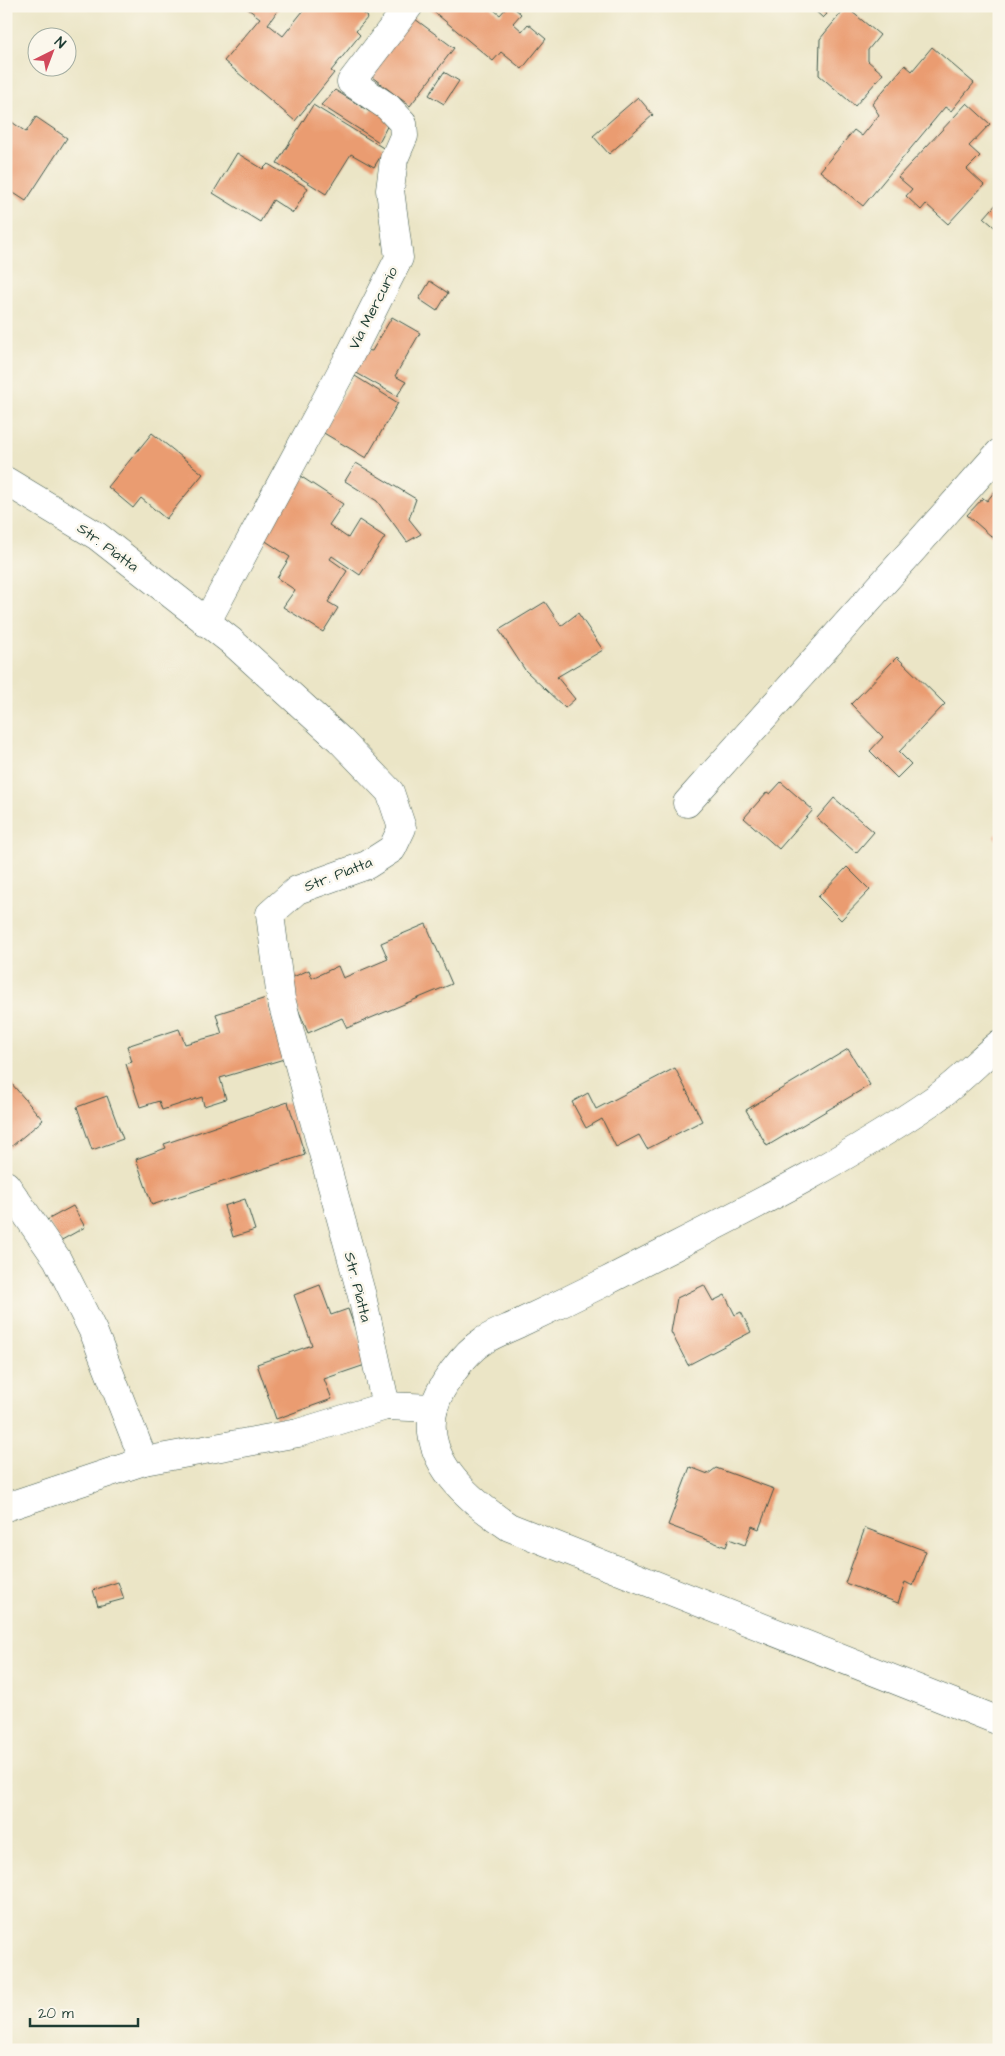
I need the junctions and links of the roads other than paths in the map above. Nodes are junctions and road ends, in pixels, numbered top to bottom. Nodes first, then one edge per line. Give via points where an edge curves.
1 (409, 6) edge
2 (999, 453) edge
3 (6, 480) edge
4 (206, 623) junction
5 (687, 803) dead end
6 (999, 1044) edge
7 (6, 1185) edge
8 (386, 1406) junction
9 (434, 1408) junction
10 (144, 1461) junction
11 (6, 1507) edge
12 (999, 1721) edge

1 - 4 street, Via Mercurio via 351,82 388,107 403,123 404,136 394,160 390,190 398,258 347,361
2 - 5 street
3 - 4 street, Str. Piatta via 97,536
4 - 8 street, Str. Piatta via 231,641 340,740 390,792 402,828 392,850 367,865 297,890 270,914 281,1000 362,1296
6 - 9 street via 934,1100 835,1163 482,1341 443,1386
7 - 10 street via 58,1259 94,1333
8 - 9 street
8 - 10 street via 298,1433
9 - 12 street via 435,1446 452,1480 478,1506 509,1528
10 - 11 street

